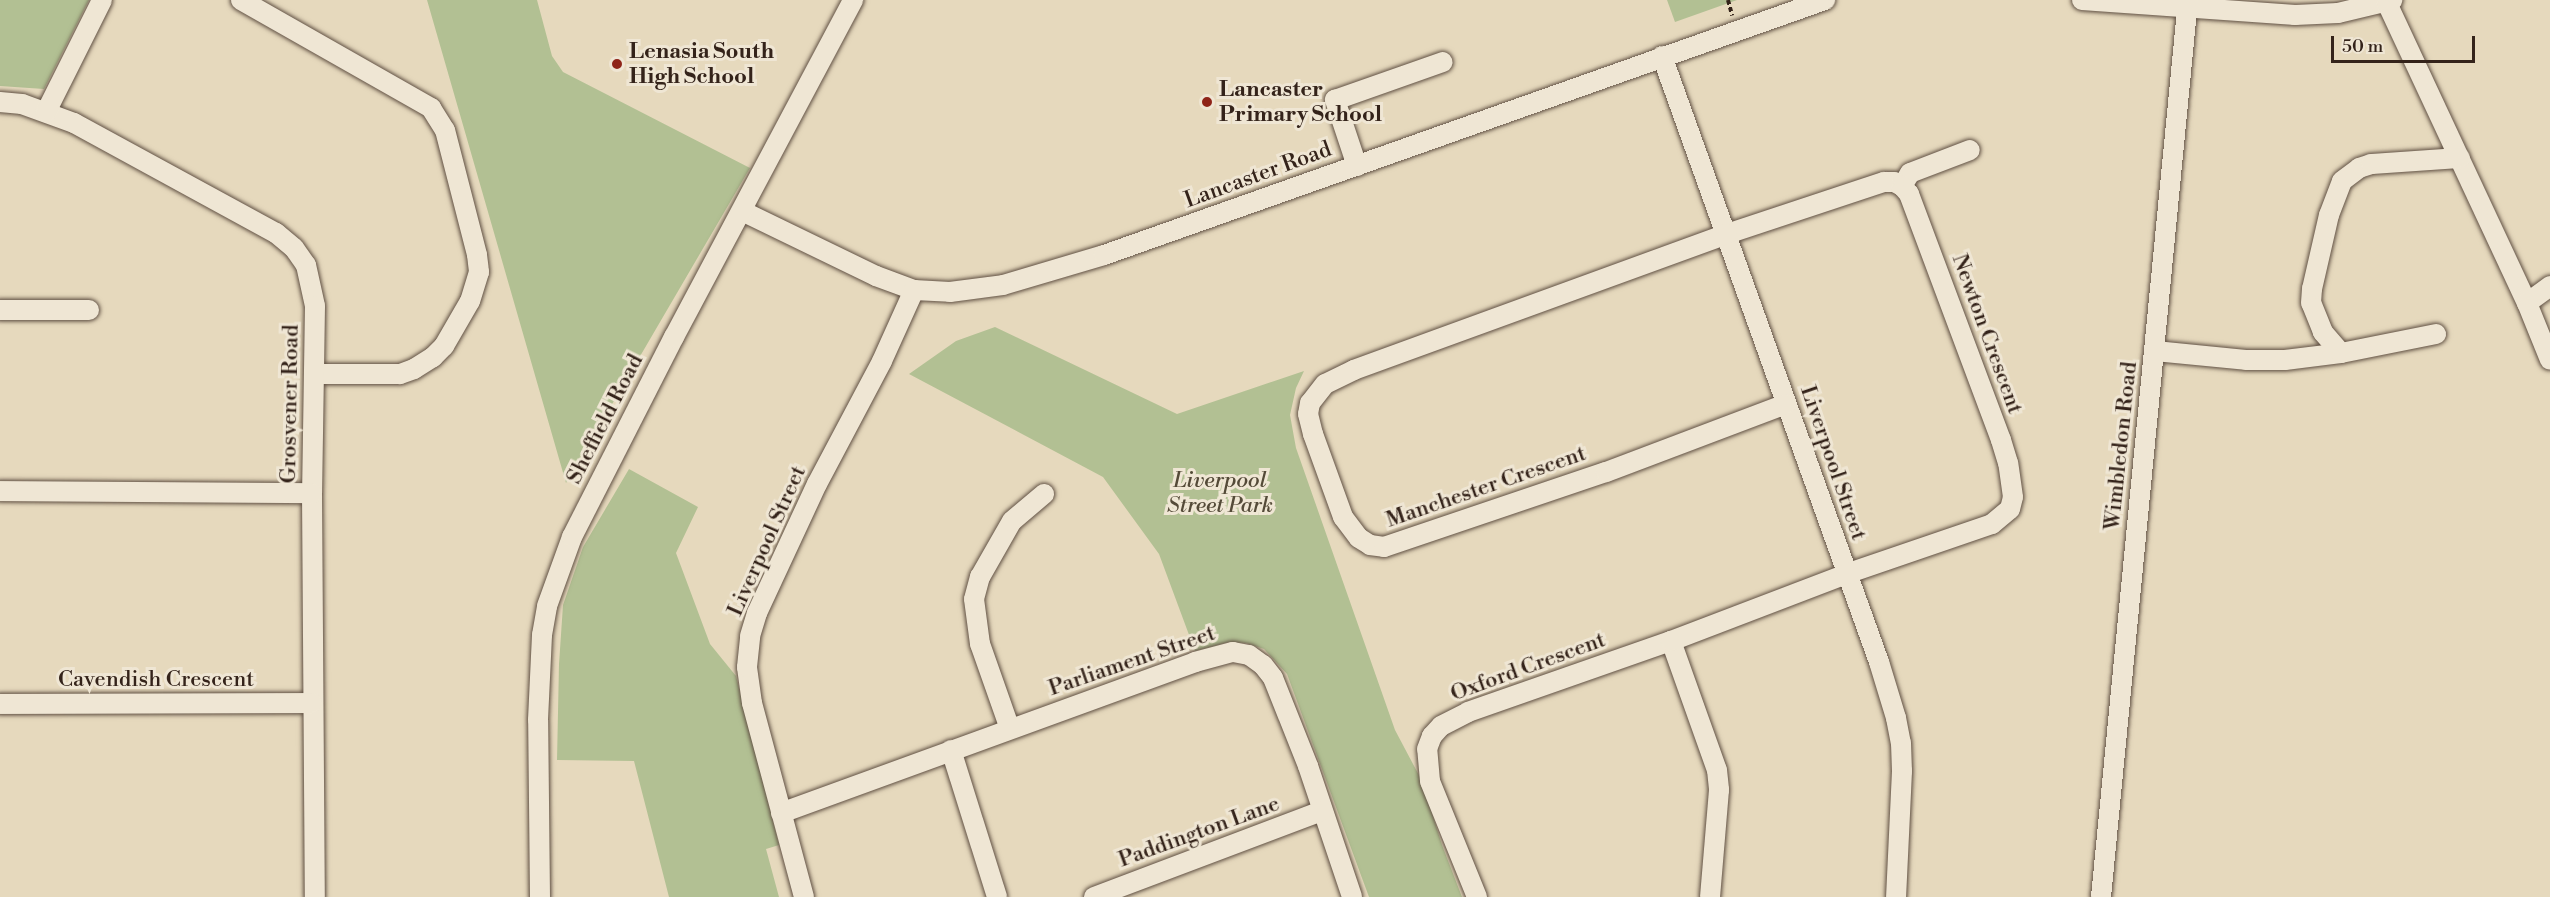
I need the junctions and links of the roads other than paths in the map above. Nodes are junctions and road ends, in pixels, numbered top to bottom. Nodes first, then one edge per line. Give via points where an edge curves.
1 (102, 0) edge
2 (241, 0) edge
3 (853, 0) edge
4 (1825, 0) edge
5 (2082, 0) edge
6 (2390, 1) edge
7 (2187, 5) edge
8 (1662, 56) junction
9 (1443, 62) dead end
10 (0, 102) edge
11 (46, 112) junction
12 (1970, 150) dead end
13 (2460, 158) junction
14 (1358, 166) junction
15 (1902, 186) junction
16 (742, 210) junction
17 (1727, 234) junction
18 (2550, 286) edge
19 (914, 290) junction
20 (2527, 303) junction
21 (0, 310) edge
22 (89, 310) dead end
23 (2436, 334) dead end
24 (2155, 351) junction
25 (2341, 353) junction
26 (2550, 360) edge
27 (315, 374) junction
28 (1786, 405) junction
29 (0, 491) edge
30 (312, 493) junction
31 (1044, 494) dead end
32 (1846, 574) junction
33 (1671, 641) junction
34 (312, 703) junction
35 (0, 704) edge
36 (1010, 729) junction
37 (951, 750) junction
38 (1321, 812) junction
39 (781, 813) junction
40 (315, 897) edge
41 (540, 897) edge
42 (804, 897) edge
43 (997, 897) edge
44 (1094, 897) edge
45 (1352, 897) edge
46 (1477, 897) edge
47 (1710, 897) edge
48 (1896, 897) edge
49 (2101, 897) edge

1 - 11 street
2 - 27 street via 431,108 445,130 477,255 479,272 470,302 433,357 400,374
3 - 16 street, Sheffield Road
4 - 8 street, Lancaster Road
5 - 7 street
6 - 7 street via 2338,13 2295,15
6 - 13 street
7 - 24 street, Wimbledon Road
8 - 14 street, Lancaster Road
8 - 17 street, Liverpool Street
9 - 14 street via 1335,100
10 - 11 street, Grosvener Road
11 - 27 street, Grosvener Road via 74,123 266,227 294,248 306,265 312,285
12 - 15 street via 1910,173
13 - 20 street
13 - 25 street via 2371,164 2342,181 2329,215 2311,303 2323,332
14 - 19 street, Lancaster Road via 1028,280 974,290
15 - 17 street via 1884,182
15 - 32 street, Newton Crescent via 1985,396 2008,463 2013,497 2010,509 1992,524
16 - 19 street, Lancaster Road via 876,276
16 - 41 street, Sheffield Road via 572,537 547,606 538,720
17 - 28 street, Liverpool Street
17 - 28 street, Manchester Crescent via 1337,377 1325,384 1310,403 1308,414 1313,434 1343,517 1359,538 1384,547 1616,469
18 - 20 street
19 - 39 street, Liverpool Street via 877,371 817,484 750,636 747,667 752,703
20 - 26 street
21 - 22 street
23 - 25 street
24 - 25 street via 2246,360
24 - 49 street, Wimbledon Road
27 - 30 street, Grosvener Road
28 - 32 street, Liverpool Street
29 - 30 street
30 - 34 street, Grosvener Road
31 - 36 street via 1012,521 980,577 974,599 980,644
32 - 33 street, Oxford Crescent
32 - 48 street, Liverpool Street via 1879,662 1901,743
33 - 46 street, Oxford Crescent via 1468,712 1441,726 1432,736 1427,749 1430,781
33 - 47 street via 1717,770 1719,790
34 - 35 street, Cavendish Crescent
34 - 40 street, Grosvener Road
36 - 37 street, Parliament Street
36 - 38 street, Parliament Street via 1213,656 1233,652 1249,655 1273,678 1308,766
37 - 39 street, Parliament Street
37 - 43 street
38 - 44 street, Paddington Lane
38 - 45 street, Parliament Street
39 - 42 street, Liverpool Street

